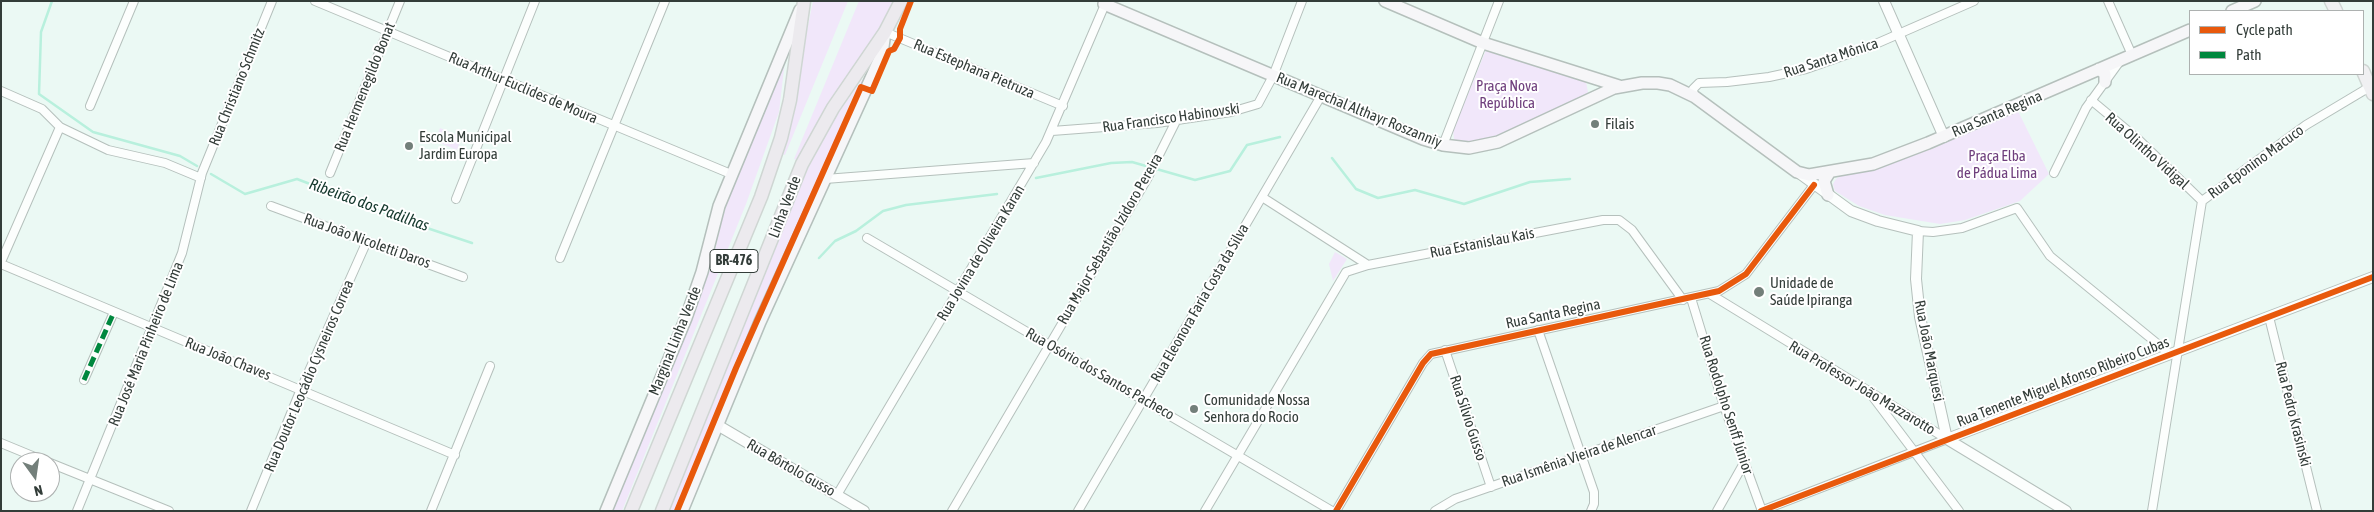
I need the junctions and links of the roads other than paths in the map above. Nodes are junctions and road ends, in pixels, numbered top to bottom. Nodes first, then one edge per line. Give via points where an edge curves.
1 (134, 1) edge
2 (272, 1) edge
3 (315, 1) edge
4 (400, 1) edge
5 (535, 1) edge
6 (665, 1) edge
7 (804, 1) edge
8 (901, 1) edge
9 (1302, 1) edge
10 (1385, 1) edge
11 (1499, 1) edge
12 (1884, 1) edge
13 (1974, 1) edge
14 (2108, 1) edge
15 (2255, 1) edge
16 (1105, 3) edge
17 (2234, 10) edge
18 (2189, 30) edge
19 (388, 31) junction
20 (885, 32) junction
21 (1898, 34) junction
22 (1483, 43) junction
23 (2126, 57) junction
24 (2100, 69) junction
25 (2364, 74) edge
26 (1273, 76) junction
27 (504, 80) junction
28 (2105, 82) junction
29 (1619, 86) junction
30 (2372, 89) edge
31 (1, 91) edge
32 (1321, 96) junction
33 (1694, 96) junction
34 (2091, 100) junction
35 (90, 106) dead end
36 (1062, 106) junction
37 (1176, 121) junction
38 (614, 126) junction
39 (60, 127) junction
40 (1052, 131) junction
41 (1944, 137) junction
42 (1443, 145) junction
43 (1034, 163) junction
44 (330, 172) dead end
45 (1797, 172) junction
46 (1829, 172) junction
47 (2054, 173) dead end
48 (731, 174) junction
49 (201, 175) junction
50 (825, 179) junction
51 (1814, 185) junction
52 (1828, 195) junction
53 (1262, 197) junction
54 (456, 199) dead end
55 (2202, 201) junction
56 (271, 206) dead end
57 (1918, 231) junction
58 (867, 238) dead end
59 (367, 241) junction
60 (560, 258) dead end
61 (1, 263) edge
62 (1368, 265) junction
63 (463, 277) dead end
64 (2373, 277) edge
65 (958, 291) junction
66 (1710, 294) junction
67 (1687, 299) junction
68 (114, 312) junction
69 (2269, 316) junction
70 (152, 329) junction
71 (1538, 330) junction
72 (1049, 345) junction
73 (1445, 350) junction
74 (2174, 353) junction
75 (490, 366) dead end
76 (84, 380) dead end
77 (301, 389) junction
78 (1870, 393) junction
79 (1143, 400) junction
80 (1724, 406) junction
81 (718, 426) junction
82 (1947, 440) junction
83 (1, 443) edge
84 (23, 452) edge
85 (1915, 452) junction
86 (455, 455) junction
87 (1238, 455) junction
88 (1581, 456) junction
89 (1744, 463) junction
90 (60, 468) edge
91 (90, 480) junction
92 (1491, 487) junction
93 (837, 495) junction
94 (78, 511) edge
95 (169, 511) edge
96 (251, 511) edge
97 (431, 511) edge
98 (606, 511) edge
99 (631, 511) edge
100 (662, 511) edge
101 (682, 511) edge
102 (864, 511) edge
103 (952, 511) edge
104 (1078, 511) edge
105 (1205, 511) edge
106 (1334, 511) edge
107 (1436, 511) edge
108 (1591, 511) edge
109 (1717, 511) edge
110 (1762, 511) edge
111 (1959, 511) edge
112 (2066, 511) edge
113 (2152, 511) edge
114 (2317, 511) edge

1 - 35 street
2 - 49 street, Rua Christiano Schmitz
3 - 19 street, Rua Arthur Euclides de Moura
4 - 19 street, Rua Hermenegildo Bonat
5 - 27 street
6 - 38 street
7 - 48 main road, Marginal Linha Verde
7 - 99 highway, Linha Verde / BR-476 via 790,100 761,197
8 - 20 highway, Linha Verde / BR-476
9 - 26 street, Rua Francisco Habinovski
10 - 22 main road
11 - 22 street
12 - 21 street
13 - 21 street, Rua Santa Mônica
14 - 23 street
15 - 17 main road
16 - 26 main road, Rua Marechal Althayr Roszanniy
16 - 36 street, Rua Jovina de Oliveira Karan
18 - 23 main road, Rua Santa Regina
19 - 27 street, Rua Arthur Euclides de Moura
19 - 44 street, Rua Hermenegildo Bonat
20 - 36 street, Rua Estephana Pietruza
20 - 50 main road via 882,54
20 - 100 highway, Linha Verde / BR-476 via 833,108 802,164
21 - 33 street, Rua Santa Mônica via 1806,69 1769,77 1702,82 1694,87
21 - 41 street
22 - 29 main road
22 - 42 street
23 - 24 main road, Rua Santa Regina
23 - 28 street
24 - 28 main road via 2105,74
24 - 41 main road, Rua Santa Regina
25 - 30 main road
26 - 32 main road, Rua Marechal Althayr Roszanniy
26 - 37 street, Rua Francisco Habinovski via 1262,100 1251,107
27 - 38 street, Rua Arthur Euclides de Moura
27 - 54 street
28 - 34 street
29 - 33 main road, Rua Marechal Althayr Roszanniy via 1664,84
29 - 42 main road, Rua Marechal Althayr Roszanniy via 1498,142 1469,148
30 - 55 street, Rua Eponino Macuco via 2301,128
31 - 39 street via 42,109
32 - 42 main road, Rua Marechal Althayr Roszanniy
32 - 53 street, Rua Eleonora Faria Costa da Silva
33 - 45 main road, Rua Marechal Althayr Roszanniy
34 - 47 street
34 - 55 street, Rua Olintho Vidigal via 2139,140
36 - 40 street, Rua Jovina de Oliveira Karan
37 - 40 street, Rua Francisco Habinovski
37 - 72 street, Rua Major Sebastião Izidoro Pereira via 1147,179
38 - 48 street, Rua Arthur Euclides de Moura
38 - 60 street
39 - 49 street via 108,150
39 - 61 street
40 - 43 street, Rua Jovina de Oliveira Karan
41 - 46 main road, Rua Santa Regina via 1872,164
43 - 50 street
43 - 65 street, Rua Jovina de Oliveira Karan
45 - 46 main road, Rua Santa Regina via 1809,175
45 - 51 street, Rua Marechal Althayr Roszanniy
46 - 52 main road via 1824,181
48 - 98 main road, Marginal Linha Verde via 686,318
49 - 70 street, Rua José Maria Pinheiro de Lima via 198,198 182,253
50 - 81 main road via 760,322
51 - 52 street, Rua Marechal Althayr Roszanniy
51 - 66 street, Rua Santa Regina via 1746,274 1728,287
52 - 57 street, Rua Marechal Althayr Roszanniy via 1863,216
53 - 62 street
53 - 79 street, Rua Eleonora Faria Costa da Silva
55 - 74 street, Rua Eponino Macuco
56 - 59 street, Rua João Nicoletti Daros
57 - 74 street, Rua Marechal Althayr Roszanniy via 1962,228 2017,208 2050,256
57 - 82 street, Rua João Marquesi via 1916,279 1920,317
58 - 65 street, Rua Osório dos Santos Pacheco
59 - 63 street, Rua João Nicoletti Daros
59 - 77 street, Rua Doutor Leocádio Cysneiros Correa
61 - 68 street, Rua João Chaves
62 - 67 street, Rua Estanislau Kais via 1612,219 1632,230
62 - 87 street, Rua Estanislau Kais via 1346,272
64 - 69 street, Rua Tenente Miguel Afonso Ribeiro Cubas
65 - 72 street, Rua Osório dos Santos Pacheco
65 - 93 street, Rua Jovina de Oliveira Karan
66 - 67 street, Rua Santa Regina
66 - 78 street, Rua Professor João Mazzarotto
67 - 71 street, Rua Santa Regina
67 - 80 street, Rua Rodolpho Senff Júnior
68 - 70 street, Rua João Chaves
68 - 76 street
69 - 74 street, Rua Tenente Miguel Afonso Ribeiro Cubas
69 - 114 street, Rua Pedro Krasinski
70 - 77 street, Rua João Chaves
70 - 91 street, Rua José Maria Pinheiro de Lima
71 - 73 street, Rua Santa Regina
71 - 88 street
72 - 79 street, Rua Osório dos Santos Pacheco
72 - 103 street, Rua Major Sebastião Izidoro Pereira
73 - 92 street, Rua Sílvio Gusso
73 - 106 street, Rua Santa Regina via 1426,358
74 - 82 street, Rua Tenente Miguel Afonso Ribeiro Cubas
74 - 113 street, Rua Eponino Macuco
75 - 86 street
77 - 86 street, Rua João Chaves
77 - 96 street, Rua Doutor Leocádio Cysneiros Correa
78 - 82 street, Rua Professor João Mazzarotto
78 - 85 street
79 - 87 street, Rua Osório dos Santos Pacheco
79 - 104 street, Rua Eleonora Faria Costa da Silva
80 - 88 street, Rua Ismênia Vieira de Alencar
80 - 89 street, Rua Rodolpho Senff Júnior
81 - 93 street, Rua Bôrtolo Gusso
81 - 101 main road
82 - 85 street, Rua Tenente Miguel Afonso Ribeiro Cubas
82 - 112 street, Rua Professor João Mazzarotto
83 - 84 street
85 - 110 street, Rua Tenente Miguel Afonso Ribeiro Cubas
85 - 111 street
86 - 97 street
87 - 105 street, Rua Estanislau Kais
87 - 106 street, Rua Osório dos Santos Pacheco
88 - 92 street, Rua Ismênia Vieira de Alencar
88 - 108 street via 1594,492
89 - 109 street
89 - 110 street, Rua Rodolpho Senff Júnior
90 - 91 street
91 - 94 street, Rua José Maria Pinheiro de Lima
91 - 95 street
92 - 107 street, Rua Ismênia Vieira de Alencar via 1455,499
93 - 102 street, Rua Bôrtolo Gusso

